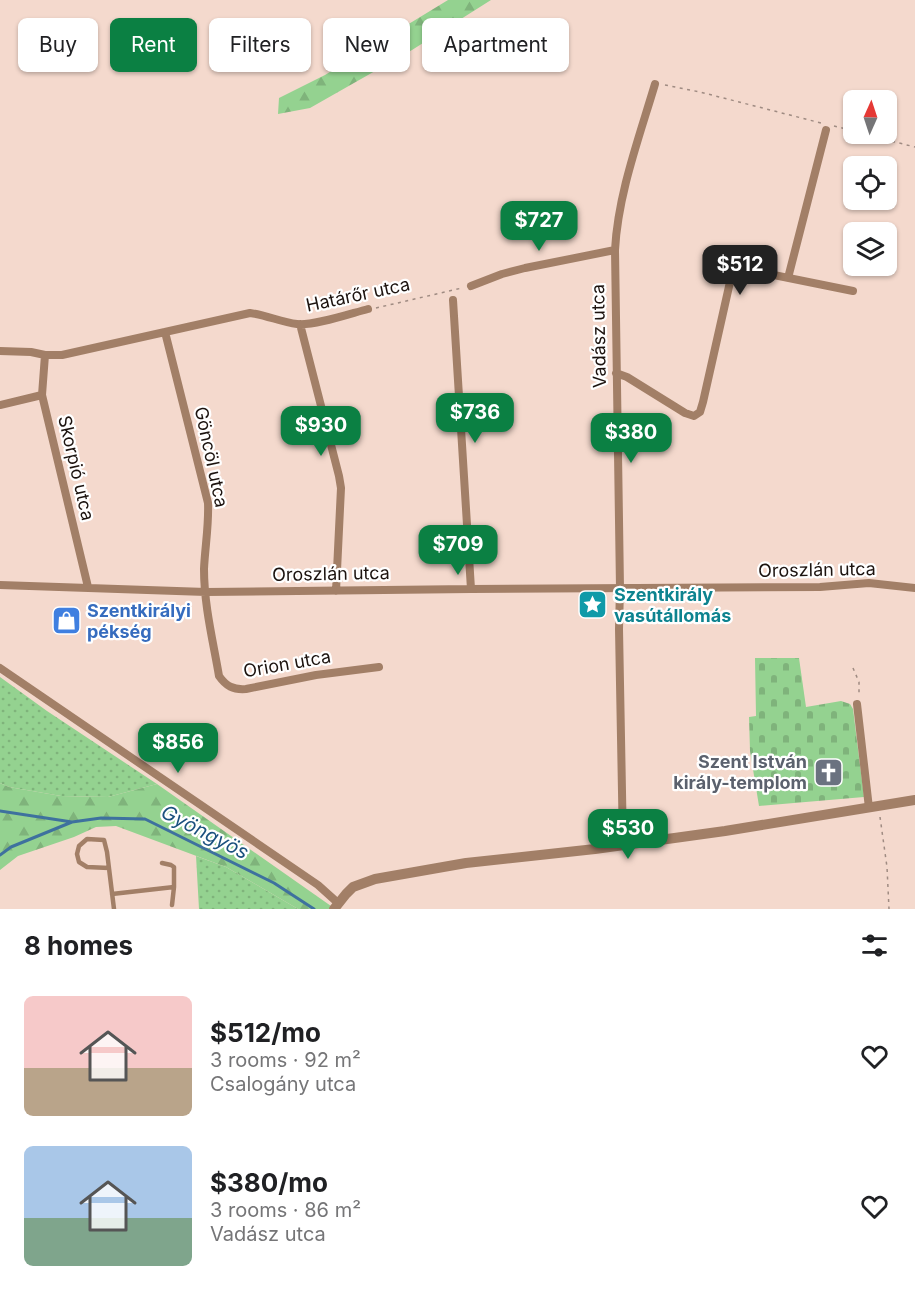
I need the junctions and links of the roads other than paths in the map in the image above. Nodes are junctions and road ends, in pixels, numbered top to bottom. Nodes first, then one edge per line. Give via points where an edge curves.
1 (655, 84) road end
2 (826, 130) dead end
3 (615, 250) junction
4 (788, 278) junction
5 (471, 286) road end
6 (852, 291) dead end
7 (453, 300) dead end
8 (368, 309) road end
9 (300, 324) junction
10 (165, 332) junction
11 (0, 351) edge
12 (45, 355) junction
13 (616, 373) junction
14 (42, 395) junction
15 (0, 405) edge
16 (0, 585) edge
17 (88, 587) junction
18 (620, 588) junction
19 (915, 588) edge
20 (471, 589) junction
21 (336, 591) junction
22 (206, 592) junction
23 (379, 667) dead end
24 (0, 668) edge
25 (857, 704) road end
26 (915, 800) edge
27 (874, 807) junction
28 (623, 846) junction
29 (162, 863) dead end
30 (109, 868) junction
31 (174, 887) junction
32 (112, 894) junction
33 (172, 905) dead end
34 (336, 906) edge
35 (114, 909) edge

1 - 3 street, Vadász utca via 623,195
2 - 4 street
3 - 5 street via 525,268
3 - 13 street, Vadász utca
4 - 6 street
4 - 13 street via 744,269 732,275 700,412 694,416
7 - 20 street
8 - 9 street, Határőr utca
9 - 10 street, Határőr utca via 250,313
9 - 21 street via 341,488
10 - 12 street, Határőr utca via 62,355
10 - 22 street, Göncöl utca via 208,503
11 - 12 street, Határőr utca
12 - 14 street, Skorpió utca
13 - 18 street, Vadász utca
14 - 15 street
14 - 17 street, Skorpió utca
16 - 17 street, Oroszlán utca
17 - 22 street, Oroszlán utca
18 - 19 street, Oroszlán utca via 820,587 869,583
18 - 20 street, Oroszlán utca
18 - 28 street, Vadász utca
20 - 21 street, Oroszlán utca
21 - 22 street, Oroszlán utca
22 - 23 street, Orion utca via 219,676 231,688 246,690
24 - 34 street via 318,885
25 - 27 street
26 - 27 street
27 - 28 street
28 - 34 street via 486,860 375,879 354,886
29 - 31 lane via 174,867
30 - 30 lane via 104,840 87,839 79,846 79,862 87,867
30 - 32 lane
31 - 32 lane
31 - 33 lane
32 - 35 lane

